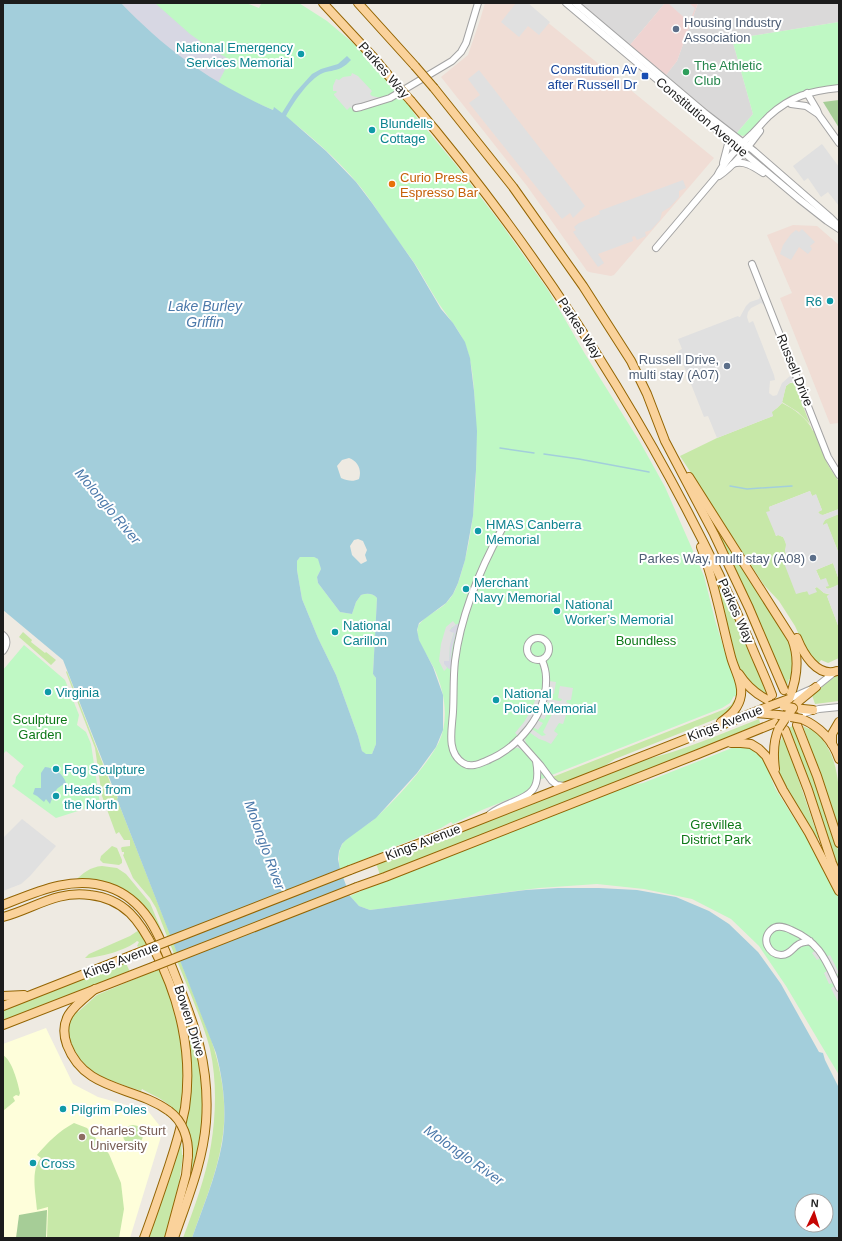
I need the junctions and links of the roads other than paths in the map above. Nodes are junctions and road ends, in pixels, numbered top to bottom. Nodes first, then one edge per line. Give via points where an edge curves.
1 (323, 3) edge
2 (358, 3) edge
3 (478, 3) edge
4 (566, 3) edge
5 (575, 3) edge
6 (664, 82) junction
7 (839, 88) edge
8 (839, 92) edge
9 (808, 95) junction
10 (791, 104) junction
11 (356, 108) dead end
12 (819, 115) junction
13 (723, 134) junction
14 (839, 143) edge
15 (743, 148) junction
16 (730, 166) junction
17 (721, 169) junction
18 (717, 176) junction
19 (778, 182) junction
20 (839, 228) edge
21 (656, 248) dead end
22 (752, 264) dead end
23 (673, 456) junction
24 (839, 475) edge
25 (687, 510) junction
26 (503, 527) dead end
27 (781, 622) junction
28 (3, 635) edge
29 (3, 650) edge
30 (542, 660) dead end
31 (732, 662) junction
32 (838, 670) edge
33 (816, 687) joint
34 (839, 707) edge
35 (785, 710) junction
36 (813, 710) joint
37 (839, 722) edge
38 (714, 727) junction
39 (518, 740) junction
40 (722, 744) junction
41 (833, 745) junction
42 (839, 759) edge
43 (536, 761) junction
44 (777, 780) junction
45 (566, 786) junction
46 (484, 819) junction
47 (839, 843) edge
48 (839, 879) edge
49 (839, 891) edge
50 (3, 905) edge
51 (4, 917) edge
52 (810, 941) junction
53 (839, 988) edge
54 (94, 989) junction
55 (35, 994) junction
56 (3, 996) edge
57 (3, 1006) edge
58 (3, 1025) edge
59 (144, 1238) edge
60 (169, 1238) edge
61 (174, 1238) edge

1 - 25 main road, Parkes Way, bridge via 432,126 474,178 550,282 631,410
2 - 23 main road, Parkes Way, bridge via 434,88 550,238 631,361
3 - 11 street via 466,43 452,62 390,98
4 - 6 street, Constitution Avenue
5 - 6 street, Constitution Avenue
6 - 13 street, Constitution Avenue
6 - 15 street, Constitution Avenue
7 - 9 street via 816,91
8 - 9 street
9 - 10 street
9 - 12 street
9 - 15 street via 791,101 774,112
10 - 12 street via 806,106
10 - 15 street via 767,122
12 - 14 street
13 - 15 street, Constitution Avenue
13 - 17 street via 728,144
15 - 16 street
15 - 17 street
15 - 19 street, Constitution Avenue
15 - 20 street, Constitution Avenue via 820,208
16 - 18 street
16 - 19 street via 742,162
17 - 18 street
18 - 21 street
19 - 20 street, Constitution Avenue via 821,217
22 - 24 street, Russell Drive via 828,457
23 - 27 main road via 699,492
23 - 35 main road, Parkes Way via 743,595
25 - 31 main road via 709,571
25 - 35 main road, Parkes Way
26 - 39 street via 478,576 462,625 455,664 451,742 458,758 469,765 491,759
27 - 32 main road via 794,633 803,651 817,667 825,672
27 - 35 main road via 792,639 797,663 796,680
28 - 29 street via 7,642
30 - 39 street via 546,677 543,700 534,720
31 - 35 main road via 756,693
31 - 38 main road via 741,688 740,700 733,712
32 - 33 street
33 - 35 main road
34 - 36 street
35 - 36 main road
35 - 38 main road, Kings Avenue via 753,713
35 - 40 main road, Kings Avenue via 763,728
35 - 41 main road via 820,730
35 - 44 main road via 775,739 773,754
35 - 47 main road, Parkes Way via 817,776
35 - 48 main road, Parkes Way via 812,802
37 - 41 main road via 832,734
38 - 45 main road, Kings Avenue
39 - 43 street
40 - 44 main road via 742,742 755,746 766,756
40 - 54 main road, Kings Avenue, bridge
41 - 42 main road
43 - 45 street via 553,782
43 - 46 street via 538,778 532,791 497,809
44 - 49 main road via 809,833
45 - 46 main road, Kings Avenue
46 - 55 main road, Kings Avenue, bridge
50 - 61 main road, Bowen Drive via 51,887 74,883 100,885 115,890 133,901 156,928 198,1038 206,1085 205,1130 198,1166
51 - 59 main road, Bowen Drive via 66,895 99,896 130,913 140,923 167,977 181,1019 187,1064 186,1090 177,1142
52 - 52 street via 797,945 784,955 772,952 766,941 771,930 780,926 799,933
52 - 53 street via 821,953
54 - 58 main road, Kings Avenue
54 - 60 main road, bridge via 72,1009 67,1019 65,1038 76,1061 97,1080 147,1099 169,1111 185,1132 188,1156 186,1175
55 - 56 main road
55 - 57 main road, Kings Avenue

